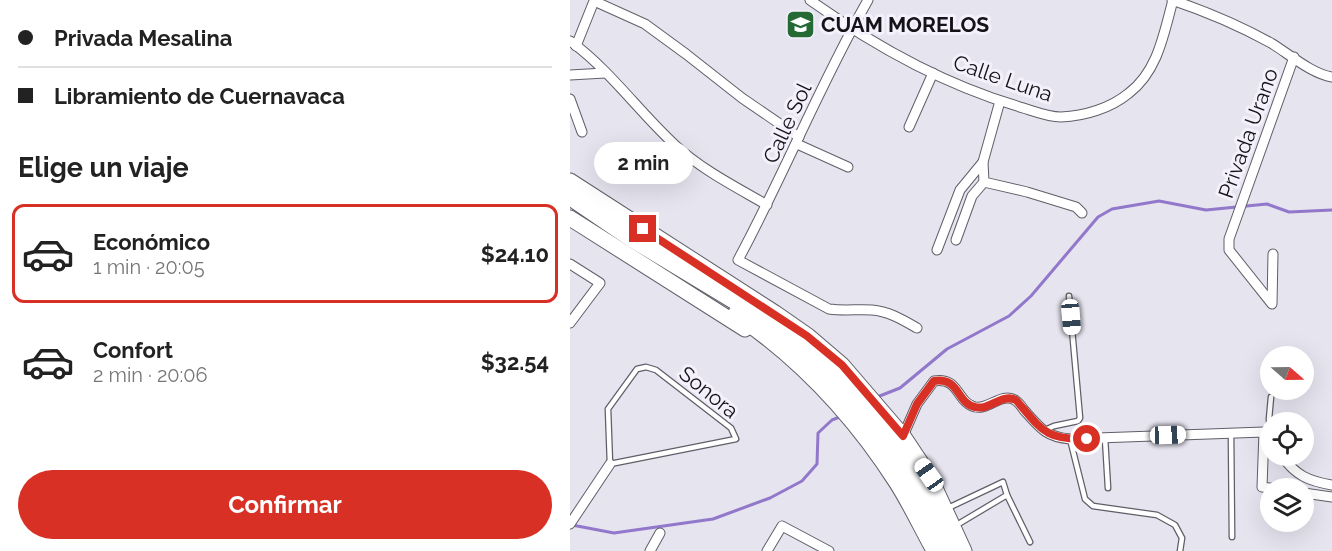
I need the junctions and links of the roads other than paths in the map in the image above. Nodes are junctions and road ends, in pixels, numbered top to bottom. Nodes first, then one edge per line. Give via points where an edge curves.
1 (810, 0) edge
2 (868, 0) edge
3 (1173, 0) edge
4 (851, 30) junction
5 (573, 43) edge
6 (1294, 57) junction
7 (605, 73) junction
8 (933, 73) junction
9 (570, 75) edge
10 (1332, 77) edge
11 (570, 99) edge
12 (1000, 101) junction
13 (909, 127) dead end
14 (582, 132) dead end
15 (798, 140) junction
16 (982, 162) junction
17 (848, 167) dead end
18 (570, 181) edge
19 (984, 182) junction
20 (570, 196) edge
21 (768, 205) junction
22 (570, 209) edge
23 (1082, 213) dead end
24 (570, 218) edge
25 (956, 240) dead end
26 (937, 250) dead end
27 (1273, 254) dead end
28 (570, 264) edge
29 (1069, 296) dead end
30 (570, 323) edge
31 (917, 328) dead end
32 (851, 401) junction
33 (880, 417) junction
34 (853, 423) junction
35 (1043, 431) junction
36 (1231, 432) junction
37 (1260, 432) edge
38 (903, 436) junction
39 (1105, 438) junction
40 (1070, 439) junction
41 (610, 464) junction
42 (1290, 466) edge
43 (1332, 485) edge
44 (1108, 488) dead end
45 (1314, 494) edge
46 (1007, 495) junction
47 (1332, 497) edge
48 (945, 510) junction
49 (572, 521) edge
50 (952, 527) junction
51 (660, 533) dead end
52 (1232, 537) dead end
53 (1030, 542) dead end
54 (650, 551) edge
55 (767, 551) edge
56 (829, 551) edge
57 (927, 551) edge
58 (936, 551) edge
59 (951, 551) edge
60 (964, 551) edge
61 (1180, 551) edge

1 - 4 street, Calle Luna
2 - 4 street, Calle Sol
3 - 6 street
3 - 12 street, Calle Luna via 1159,53 1147,74 1131,93 1106,108 1060,117
4 - 8 street, Calle Luna
4 - 15 street, Calle Sol
5 - 7 street
5 - 15 street via 594,1 645,24
6 - 10 street
6 - 27 street, Privada Urano via 1229,239 1229,250 1272,304
7 - 9 street
7 - 21 street via 700,166
8 - 12 street, Calle Luna
8 - 13 street
11 - 14 street
12 - 16 street
15 - 17 street
15 - 21 street, Calle Sol
16 - 19 street
16 - 26 street via 960,190
18 - 32 main road via 807,336 842,365
19 - 23 street via 1076,207
19 - 25 street via 972,196
20 - 32 highway via 771,322 835,375
21 - 31 street, Calle Sol via 738,261 829,309 874,310 894,315
22 - 32 highway via 716,300
24 - 32 main road via 750,332 810,383
28 - 30 street via 600,283
29 - 35 lane via 1080,418 1078,422
32 - 33 highway
32 - 34 highway
33 - 38 main road
33 - 59 highway via 918,482
34 - 57 main road
34 - 58 highway via 900,484
35 - 38 street via 1016,400 1006,398 975,407 943,380 934,381 917,404
35 - 40 street via 1056,438
36 - 37 street
36 - 39 street
36 - 52 lane
38 - 48 main road via 929,475
39 - 40 street
39 - 44 lane
40 - 61 lane via 1085,499 1093,506 1157,516 1175,525 1182,538
41 - 41 lane, Sonora via 633,460 736,439 731,428 656,370 646,367 638,369 608,409
41 - 49 street
42 - 43 street via 1313,482
45 - 47 street
46 - 48 lane via 1002,482
46 - 50 lane
46 - 53 lane
48 - 50 main road
50 - 60 main road
51 - 54 street
55 - 56 street via 782,526

